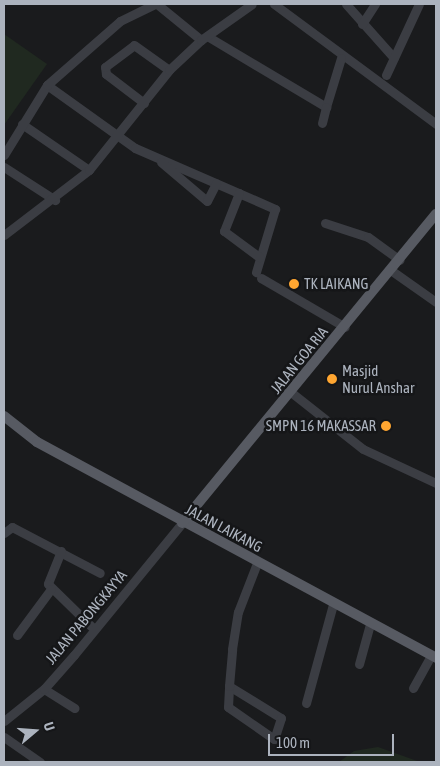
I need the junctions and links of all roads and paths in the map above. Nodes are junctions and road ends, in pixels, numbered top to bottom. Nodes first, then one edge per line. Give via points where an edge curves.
1 (156, 4) edge
2 (252, 4) edge
3 (274, 4) edge
4 (346, 4) edge
5 (376, 4) edge
6 (420, 4) edge
7 (135, 7) edge
8 (362, 24) junction
9 (204, 38) junction
10 (341, 58) junction
11 (394, 58) junction
12 (170, 70) junction
13 (386, 75) dead end
14 (47, 85) junction
15 (144, 104) junction
16 (326, 107) junction
17 (322, 123) dead end
18 (22, 124) junction
19 (436, 124) edge
20 (118, 138) junction
21 (4, 155) edge
22 (160, 159) junction
23 (4, 167) edge
24 (89, 170) junction
25 (216, 183) junction
26 (239, 193) junction
27 (55, 200) junction
28 (436, 214) edge
29 (325, 223) dead end
30 (4, 235) edge
31 (259, 258) junction
32 (400, 260) junction
33 (392, 271) junction
34 (436, 302) edge
35 (345, 327) junction
36 (292, 393) junction
37 (4, 416) edge
38 (436, 484) edge
39 (182, 523) junction
40 (4, 533) edge
41 (61, 551) junction
42 (257, 563) junction
43 (100, 573) dead end
44 (51, 589) junction
45 (333, 604) junction
46 (370, 624) junction
47 (94, 629) junction
48 (18, 635) dead end
49 (434, 657) edge
50 (359, 664) dead end
51 (229, 686) junction
52 (413, 688) dead end
53 (44, 689) junction
54 (306, 703) dead end
55 (74, 708) dead end
56 (4, 722) edge
57 (4, 737) edge
58 (40, 762) edge

1 - 7 street
1 - 9 street
2 - 9 street
3 - 10 street
4 - 8 street
5 - 8 street
6 - 11 street
7 - 14 street
8 - 11 street
9 - 12 street
9 - 16 street
10 - 16 street
10 - 19 street via 364,68 412,111
11 - 13 street
12 - 15 street
12 - 15 street via 134,45 105,67 106,74
14 - 18 street
14 - 20 street
15 - 20 street
16 - 17 street
18 - 21 street
18 - 24 street
20 - 22 street
20 - 24 street
22 - 25 street
22 - 25 street via 207,201
23 - 27 street
24 - 27 street
25 - 26 street
26 - 31 street via 224,231
26 - 31 street via 276,212
27 - 30 street
28 - 32 main road, JALAN GOA RIA
29 - 32 street via 368,237
31 - 35 street via 259,275
32 - 33 main road, JALAN GOA RIA
33 - 34 street
33 - 35 main road, JALAN GOA RIA
35 - 36 main road, JALAN GOA RIA
36 - 38 street via 363,449
36 - 39 main road, JALAN GOA RIA
37 - 39 main road, JALAN LAIKANG via 36,442
39 - 42 main road, JALAN LAIKANG
39 - 47 street, JALAN PABONGKAYYA
40 - 41 street via 12,527
41 - 43 street
41 - 44 street via 48,577
42 - 45 main road, JALAN LAIKANG
42 - 51 street via 238,612
44 - 47 street
44 - 48 street
45 - 46 main road, JALAN LAIKANG
45 - 54 street
46 - 49 main road, JALAN LAIKANG
46 - 50 street
47 - 53 street, JALAN PABONGKAYYA
49 - 52 street
51 - 51 street via 230,712 274,739 281,718
53 - 55 street
53 - 56 street, JALAN PABONGKAYYA
57 - 58 street

